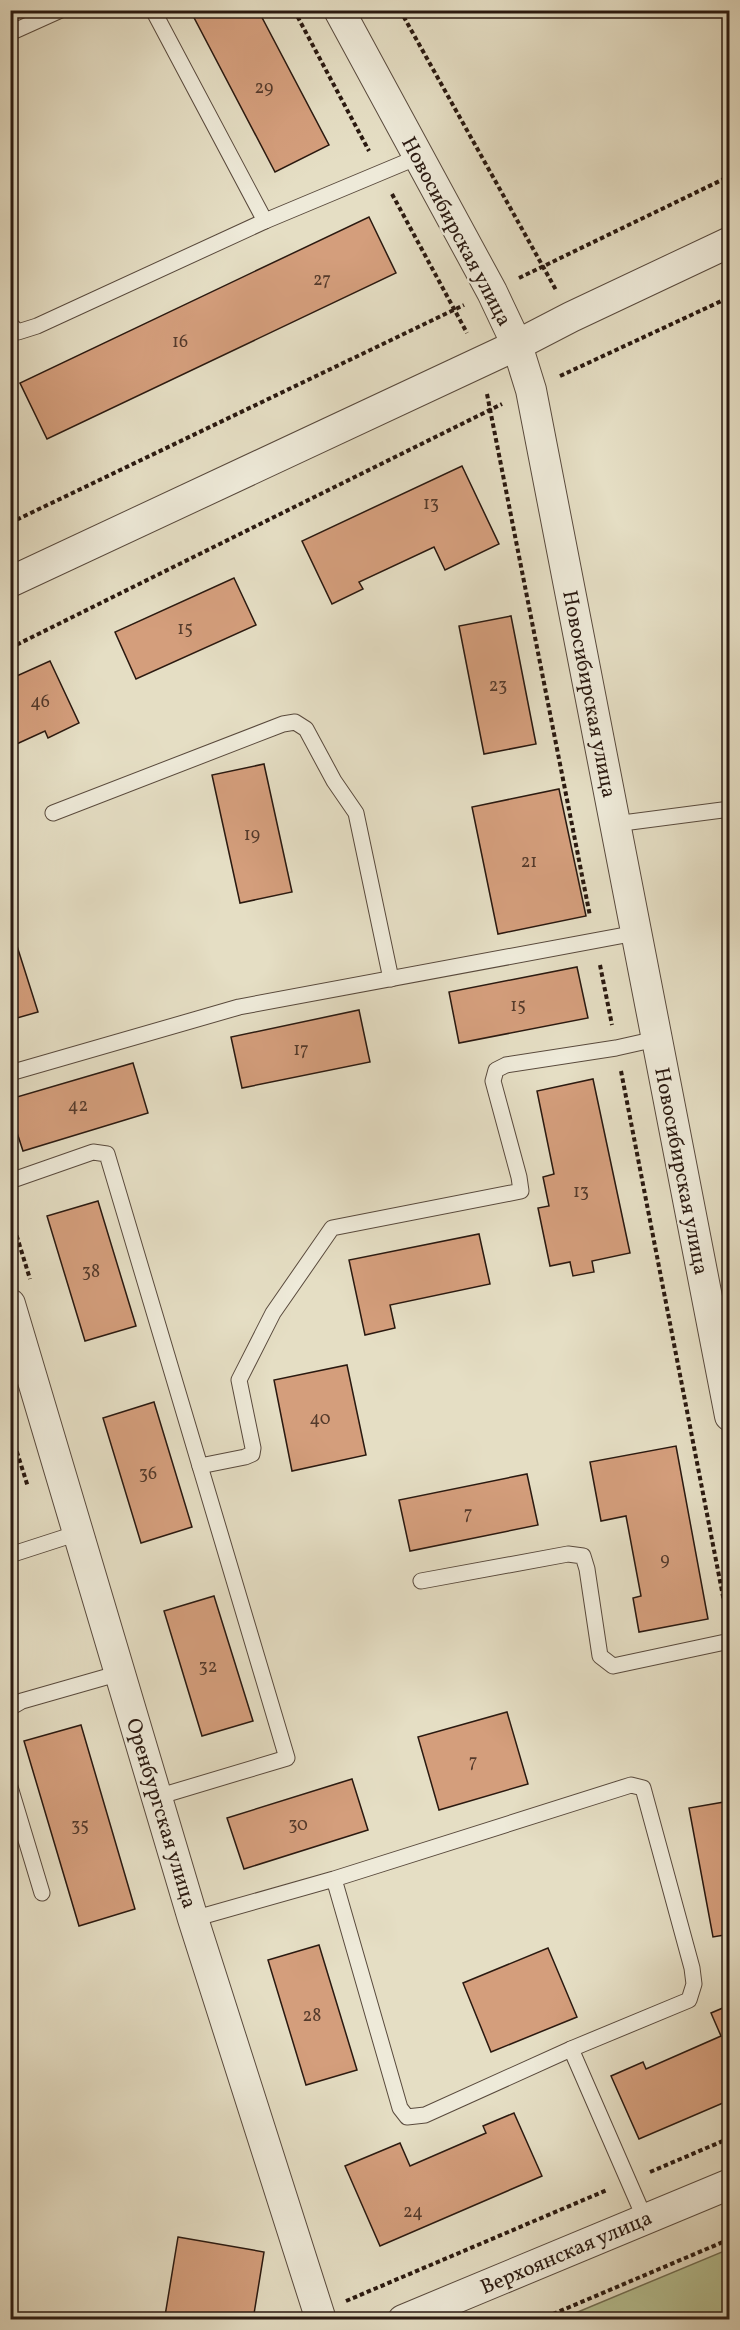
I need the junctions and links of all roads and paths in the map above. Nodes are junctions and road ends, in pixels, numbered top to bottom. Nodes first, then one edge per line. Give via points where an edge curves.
1 (61, 10) edge
2 (153, 10) edge
3 (294, 10) edge
4 (339, 10) edge
5 (400, 10) edge
6 (10, 33) edge
7 (418, 157) junction
8 (381, 172) junction
9 (729, 176) edge
10 (265, 221) junction
11 (729, 242) edge
12 (542, 267) junction
13 (492, 292) junction
14 (729, 297) edge
15 (454, 310) junction
16 (571, 317) junction
17 (10, 324) edge
18 (518, 345) junction
19 (480, 362) junction
20 (531, 390) junction
21 (490, 410) junction
22 (10, 523) edge
23 (10, 582) edge
24 (10, 648) edge
25 (729, 809) edge
26 (52, 813) dead end
27 (615, 824) junction
28 (636, 933) junction
29 (595, 940) junction
30 (391, 979) junction
31 (656, 1039) junction
32 (616, 1048) junction
33 (10, 1073) edge
34 (10, 1181) edge
35 (10, 1304) edge
36 (729, 1416) edge
37 (200, 1466) junction
38 (78, 1533) junction
39 (10, 1555) edge
40 (421, 1581) dead end
41 (727, 1618) dead end
42 (729, 1641) edge
43 (120, 1673) junction
44 (10, 1708) edge
45 (10, 1787) edge
46 (157, 1797) junction
47 (334, 1879) junction
48 (42, 1893) dead end
49 (194, 1919) junction
50 (571, 2049) junction
51 (729, 2138) edge
52 (628, 2181) junction
53 (729, 2184) edge
54 (645, 2219) junction
55 (729, 2240) edge
56 (320, 2316) edge
57 (403, 2319) edge
58 (539, 2319) edge

1 - 6 lane
2 - 10 lane
3 - 8 path
4 - 7 street, Новосибирская улица
5 - 12 path
7 - 8 lane
7 - 13 street, Новосибирская улица
8 - 10 lane
8 - 15 path
9 - 12 path
10 - 17 lane via 37,326 18,332
11 - 16 street
12 - 13 path
12 - 16 path
13 - 15 path
13 - 18 street, Новосибирская улица
14 - 20 path
15 - 19 path
15 - 22 path
16 - 18 street
18 - 19 street
18 - 20 street, Новосибирская улица
19 - 21 path
19 - 23 street
20 - 21 path
20 - 27 street, Новосибирская улица
21 - 24 path
21 - 29 path
25 - 27 lane
26 - 30 lane via 295,722 306,729 356,813
27 - 28 street, Новосибирская улица
28 - 29 lane
28 - 31 street, Новосибирская улица
29 - 30 lane
29 - 32 path
30 - 33 lane via 239,1007
31 - 32 lane
31 - 36 street, Новосибирская улица
32 - 37 lane via 506,1065 496,1070 493,1081 521,1191 332,1228 273,1313 239,1380 252,1454
32 - 41 path
34 - 37 lane via 93,1152 107,1154
35 - 38 street, Оренбургская улица
37 - 46 lane via 287,1758
38 - 39 lane
38 - 43 street, Оренбургская улица
40 - 42 lane via 568,1554 583,1556 600,1656 613,1666
43 - 44 lane via 22,1701
43 - 46 street, Оренбургская улица
45 - 48 lane
46 - 49 street, Оренбургская улица
47 - 49 lane
47 - 50 lane via 400,2108 407,2117 425,2115
47 - 50 lane via 631,1785 643,1788 694,1984 689,2000
49 - 56 street, Оренбургская улица
50 - 52 lane
51 - 52 path
52 - 54 lane
52 - 56 path
53 - 54 street, Верхоянская улица
54 - 57 street, Верхоянская улица
55 - 58 path

